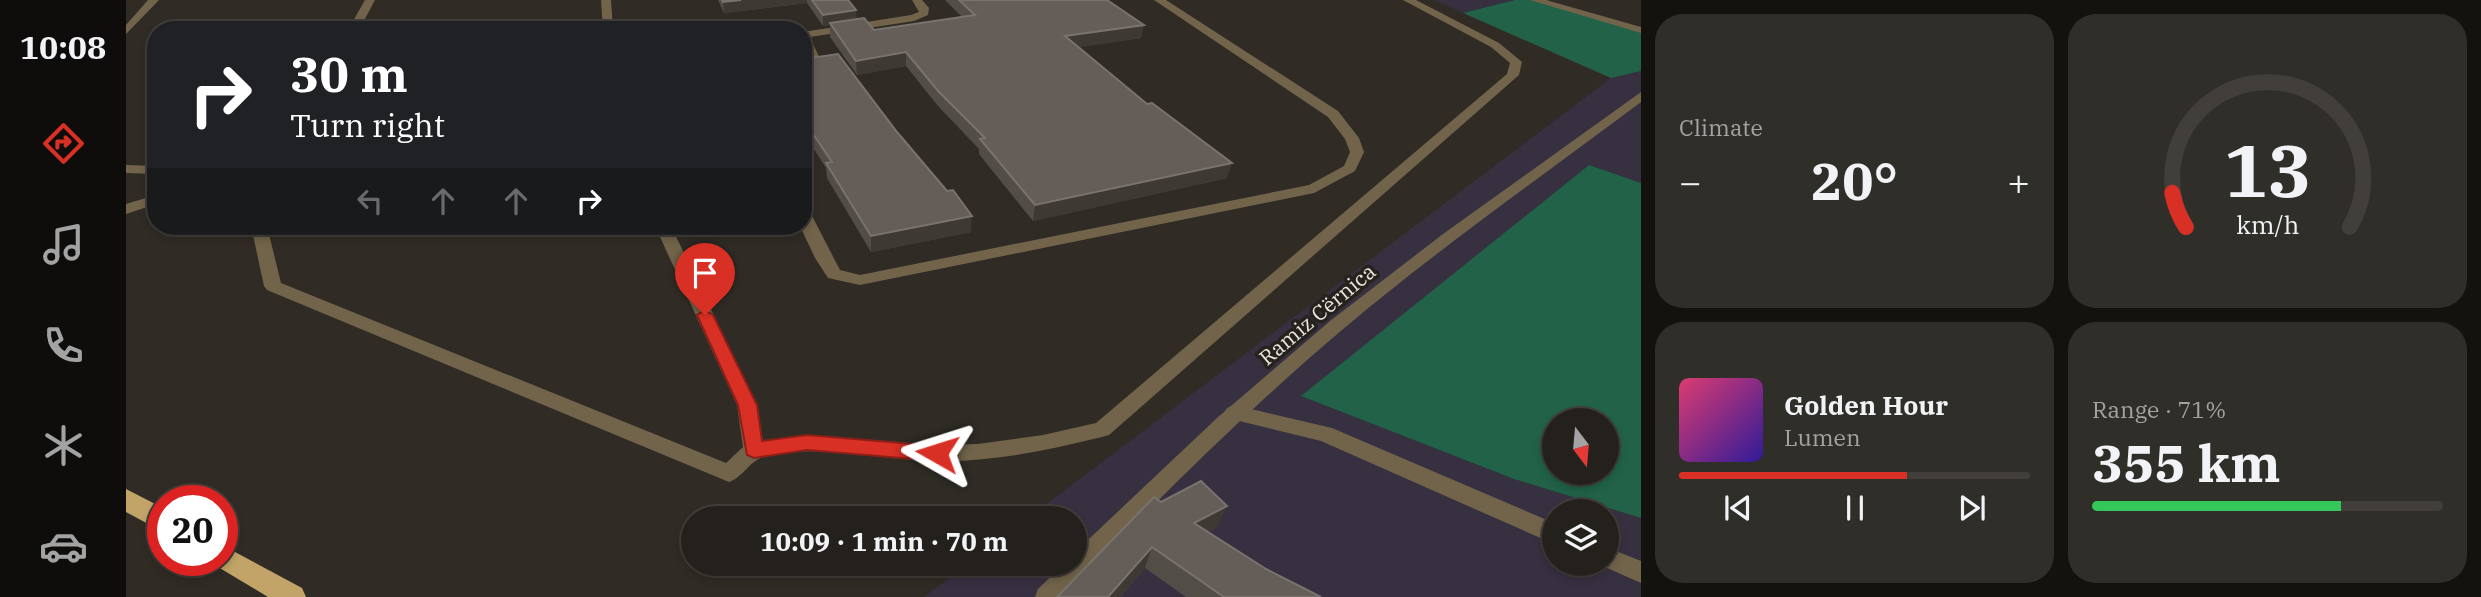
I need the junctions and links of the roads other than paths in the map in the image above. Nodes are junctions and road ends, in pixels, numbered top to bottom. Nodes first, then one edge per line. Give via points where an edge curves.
1 (154, 0) edge
2 (370, 0) edge
3 (606, 0) edge
4 (917, 0) edge
5 (1159, 0) edge
6 (1408, 0) edge
7 (1535, 0) edge
8 (1641, 15) edge
9 (358, 21) edge
10 (607, 21) edge
11 (1615, 22) junction
12 (1641, 30) edge
13 (126, 31) edge
14 (812, 34) edge
15 (1641, 96) edge
16 (126, 169) edge
17 (147, 170) edge
18 (147, 202) edge
19 (126, 209) edge
20 (812, 234) edge
21 (261, 235) edge
22 (667, 235) edge
23 (1234, 413) junction
24 (754, 450) junction
25 (126, 499) edge
26 (147, 511) edge
27 (1542, 529) edge
28 (1619, 563) edge
29 (238, 565) edge
30 (1641, 572) edge
31 (292, 597) edge
32 (1047, 597) edge

1 - 13 street
2 - 9 street
3 - 10 street
4 - 14 street via 924,13 915,18
5 - 20 street via 1333,114 1357,152 1350,168 1314,189 860,280 834,274
6 - 24 street via 1496,45 1516,62 1513,75 1102,429 978,452 807,443
7 - 11 street
8 - 11 street
11 - 12 street
15 - 23 street, Ramiz Cërnica via 1429,251
16 - 17 street
18 - 19 street
21 - 24 street via 273,286 729,473
22 - 24 street via 747,405
23 - 27 street via 1325,433
23 - 32 street, Ramiz Cërnica
25 - 26 highway
28 - 30 street
29 - 31 highway

